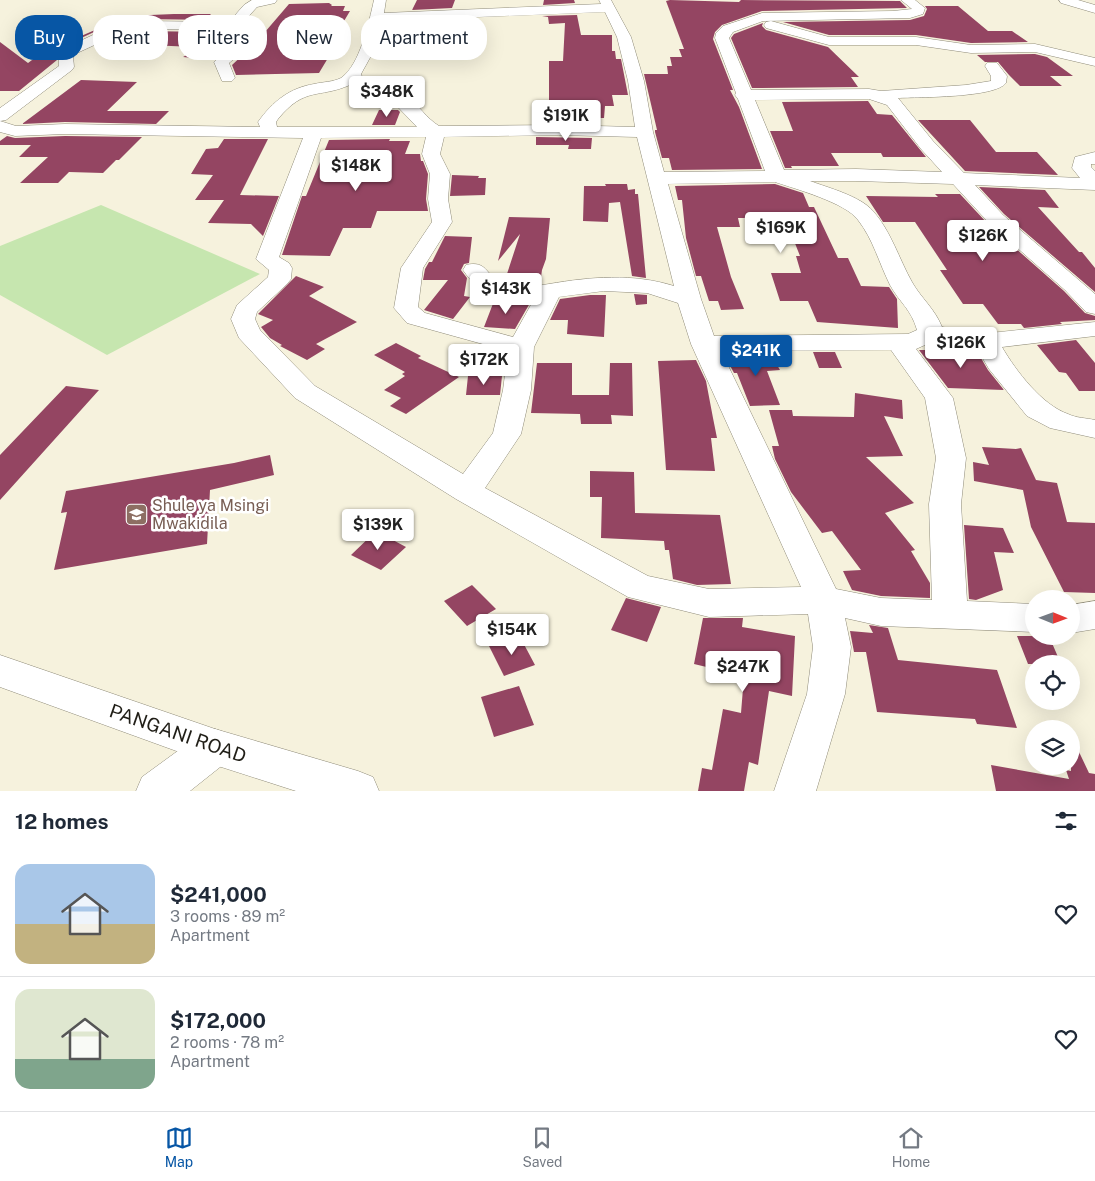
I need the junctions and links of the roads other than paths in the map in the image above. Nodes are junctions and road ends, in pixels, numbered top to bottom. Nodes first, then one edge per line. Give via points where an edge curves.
1 (271, 0) edge
2 (380, 0) edge
3 (907, 0) edge
4 (1065, 0) edge
5 (607, 4) edge
6 (1095, 9) edge
7 (242, 15) edge
8 (376, 15) edge
9 (406, 15) edge
10 (754, 20) junction
11 (178, 25) edge
12 (223, 60) edge
13 (361, 60) edge
14 (1095, 62) edge
15 (992, 66) dead end
16 (354, 75) junction
17 (227, 78) dead end
18 (743, 95) junction
19 (881, 96) junction
20 (0, 116) edge
21 (0, 126) edge
22 (270, 132) junction
23 (436, 132) junction
24 (644, 132) junction
25 (314, 133) junction
26 (1095, 158) edge
27 (777, 176) junction
28 (657, 178) junction
29 (960, 179) junction
30 (1095, 183) edge
31 (474, 270) dead end
32 (550, 290) junction
33 (689, 299) junction
34 (1095, 307) edge
35 (1095, 329) edge
36 (931, 333) junction
37 (898, 342) junction
38 (981, 342) junction
39 (704, 344) junction
40 (521, 347) junction
41 (1095, 428) edge
42 (467, 491) junction
43 (824, 600) junction
44 (950, 614) junction
45 (1095, 615) edge
46 (1025, 618) edge
47 (1080, 618) edge
48 (0, 671) edge
49 (215, 748) junction
50 (156, 791) edge
51 (358, 791) edge
52 (795, 791) edge

1 - 7 street via 254,2
2 - 8 street
3 - 10 street via 919,8 918,11 893,15 776,16
4 - 6 street
5 - 9 street
5 - 24 street via 624,37 636,81
10 - 14 street via 829,41 916,41 971,49 1035,48
10 - 18 street via 728,29 722,38
11 - 20 street via 141,25 113,31 70,51 66,56 67,66
12 - 17 street via 221,62
13 - 16 street
15 - 19 street via 999,76 998,83 994,85
16 - 22 street via 346,82 298,93 285,100 267,122
16 - 23 street via 356,82 401,100
18 - 19 street
18 - 27 street
19 - 29 street via 893,102 927,145
21 - 22 street via 15,131 166,129
22 - 25 street
23 - 24 street
23 - 25 street
23 - 40 street via 431,154 440,174 438,199 442,222 412,268 406,308 416,318 430,323
24 - 28 street
25 - 42 street via 267,259 281,268 279,279 246,310 243,319 248,333 305,392
26 - 30 street via 1082,161 1081,168
27 - 28 street
27 - 29 street
27 - 36 street via 841,199 865,214 884,245 902,285 925,315
28 - 33 street
29 - 30 street
29 - 34 street via 996,219
31 - 32 street via 491,288 506,294 525,295
32 - 33 street via 627,284 650,286
32 - 40 street
33 - 39 street
35 - 38 street
36 - 37 street via 913,342
36 - 38 street
37 - 39 street
37 - 44 street via 939,398 951,458 945,504
38 - 41 street via 989,347 998,363 1037,410 1060,422
39 - 43 street
40 - 42 street via 507,434
42 - 43 street via 640,588 709,602
43 - 44 street via 881,612
43 - 52 street via 832,647 826,694
44 - 46 street
45 - 47 street
48 - 49 street, PANGANI ROAD
49 - 50 street
49 - 51 street, PANGANI ROAD

